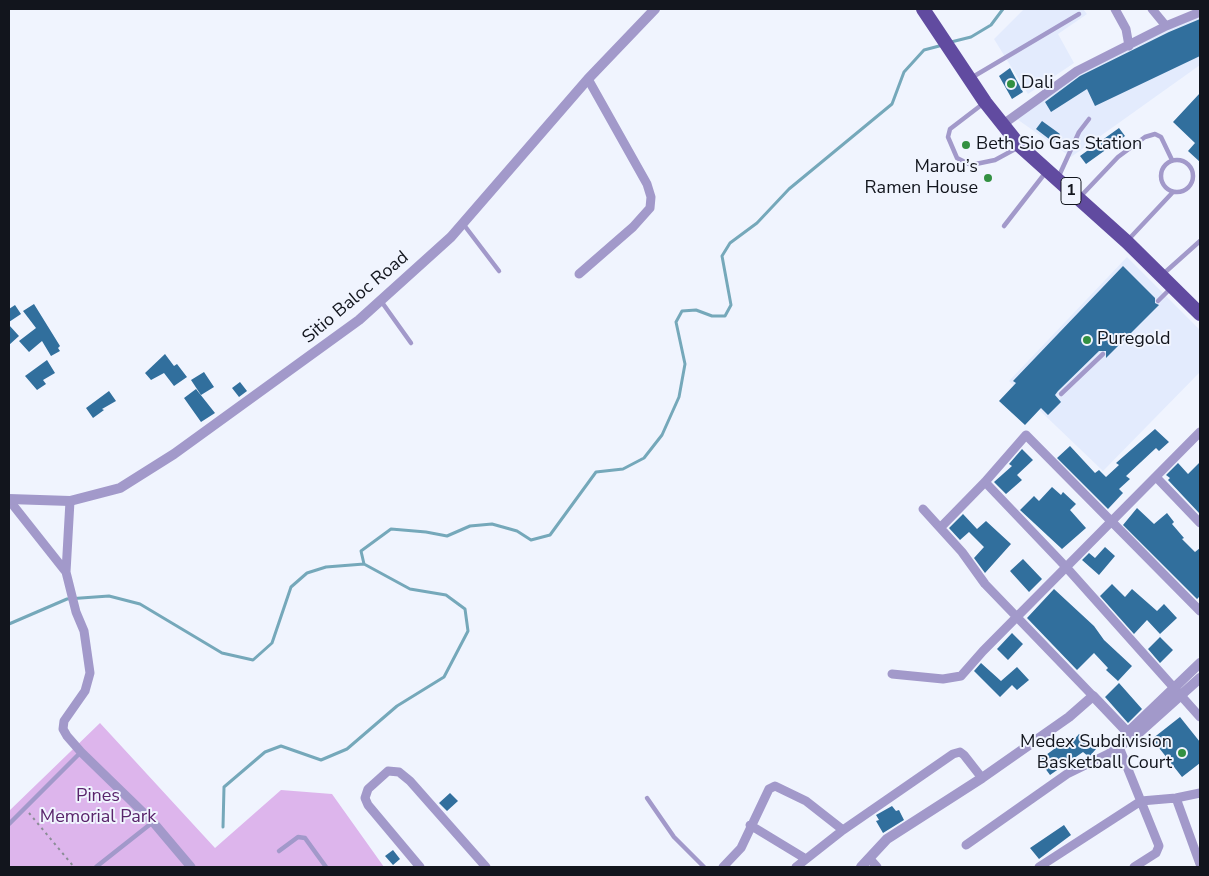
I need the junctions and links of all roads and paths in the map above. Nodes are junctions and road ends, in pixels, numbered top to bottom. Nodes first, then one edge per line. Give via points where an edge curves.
1 (655, 9) edge
2 (923, 9) edge
3 (1115, 9) edge
4 (1152, 9) edge
5 (1187, 12) edge
6 (1200, 12) edge
7 (1079, 14) dead end
8 (1166, 26) junction
9 (1129, 46) junction
10 (588, 79) junction
11 (970, 79) junction
12 (985, 102) junction
13 (1089, 119) dead end
14 (1002, 125) junction
15 (1020, 146) junction
16 (1172, 160) junction
17 (1053, 174) junction
18 (1173, 192) junction
19 (1079, 198) junction
20 (463, 224) junction
21 (1004, 226) dead end
22 (1200, 241) edge
23 (1127, 242) junction
24 (499, 271) dead end
25 (579, 274) dead end
26 (1162, 276) junction
27 (1173, 287) junction
28 (380, 300) junction
29 (1158, 301) dead end
30 (1199, 311) edge
31 (411, 343) dead end
32 (1103, 354) dead end
33 (1061, 394) dead end
34 (1199, 435) edge
35 (1156, 477) junction
36 (985, 482) junction
37 (9, 500) edge
38 (70, 501) junction
39 (923, 509) dead end
40 (1111, 521) junction
41 (1200, 523) edge
42 (941, 527) junction
43 (1066, 567) junction
44 (66, 572) junction
45 (1200, 611) edge
46 (1017, 618) junction
47 (1200, 663) edge
48 (892, 674) dead end
49 (1200, 678) edge
50 (1178, 692) junction
51 (1093, 696) junction
52 (1200, 717) edge
53 (1126, 740) junction
54 (81, 752) junction
55 (982, 778) junction
56 (1200, 793) edge
57 (647, 798) dead end
58 (1176, 798) junction
59 (1141, 800) junction
60 (25, 808) junction
61 (153, 822) junction
62 (9, 824) edge
63 (750, 825) junction
64 (843, 830) junction
65 (966, 845) dead end
66 (279, 851) dead end
67 (869, 858) junction
68 (806, 859) junction
69 (1200, 864) edge
70 (74, 867) edge
71 (96, 867) edge
72 (191, 867) edge
73 (326, 867) edge
74 (420, 867) edge
75 (486, 867) edge
76 (704, 867) edge
77 (724, 867) edge
78 (796, 867) edge
79 (861, 867) edge
80 (877, 867) edge
81 (1039, 867) edge
82 (1134, 867) edge

1 - 10 street, Sitio Baloc Road
2 - 11 main road, 1
3 - 9 street via 1126,29
4 - 8 street
5 - 6 street
5 - 8 street
7 - 11 lane
8 - 9 street
9 - 14 street via 1077,71
10 - 20 street, Sitio Baloc Road
10 - 25 street via 647,184 650,208
11 - 12 main road, 1
12 - 14 main road, 1
12 - 15 lane via 950,129 948,137 957,158 971,165 995,160
13 - 17 lane
14 - 15 main road, 1
15 - 17 main road, 1
16 - 18 lane via 1165,164 1161,180
16 - 18 lane via 1188,164 1193,179 1189,187
16 - 19 lane via 1161,137 1155,134 1146,137 1118,157
17 - 19 main road, 1
17 - 21 lane
18 - 23 lane
19 - 23 main road, 1
20 - 24 lane
20 - 28 street, Sitio Baloc Road
22 - 26 lane
23 - 26 main road, 1
26 - 27 main road, 1
27 - 29 lane
27 - 30 main road, 1
28 - 31 lane
28 - 38 street, Sitio Baloc Road via 304,362 149,471 120,488
32 - 33 lane
34 - 35 street
35 - 40 street
35 - 41 street
36 - 40 street via 1026,435
36 - 42 street
36 - 43 street
37 - 38 street, Sitio Baloc Road
37 - 44 street
38 - 44 street
39 - 42 street
40 - 43 street
40 - 45 street
42 - 46 street via 985,584
43 - 46 street
43 - 50 street
44 - 54 street via 84,631 90,673 85,691 64,721 63,728
46 - 48 street via 961,676 943,679
46 - 51 street
47 - 50 street
49 - 50 street
50 - 52 street
50 - 53 street
51 - 53 street
51 - 55 street via 1069,717
53 - 59 street
53 - 65 street via 1066,774
54 - 60 lane
54 - 61 street
55 - 64 street via 964,755 960,752 954,754
55 - 67 street via 887,839
56 - 58 street
57 - 76 lane via 674,837
58 - 59 street
58 - 69 street
59 - 81 street
59 - 82 street via 1159,846 1156,853
60 - 62 lane
60 - 70 path
61 - 71 lane
61 - 72 street
63 - 64 street via 769,789 775,786 806,801
63 - 68 street
63 - 77 street via 740,848
64 - 68 street
66 - 73 lane via 298,837 305,838
67 - 79 street
67 - 80 street
68 - 78 street
74 - 75 street via 365,798 368,789 388,771 399,772 410,781

